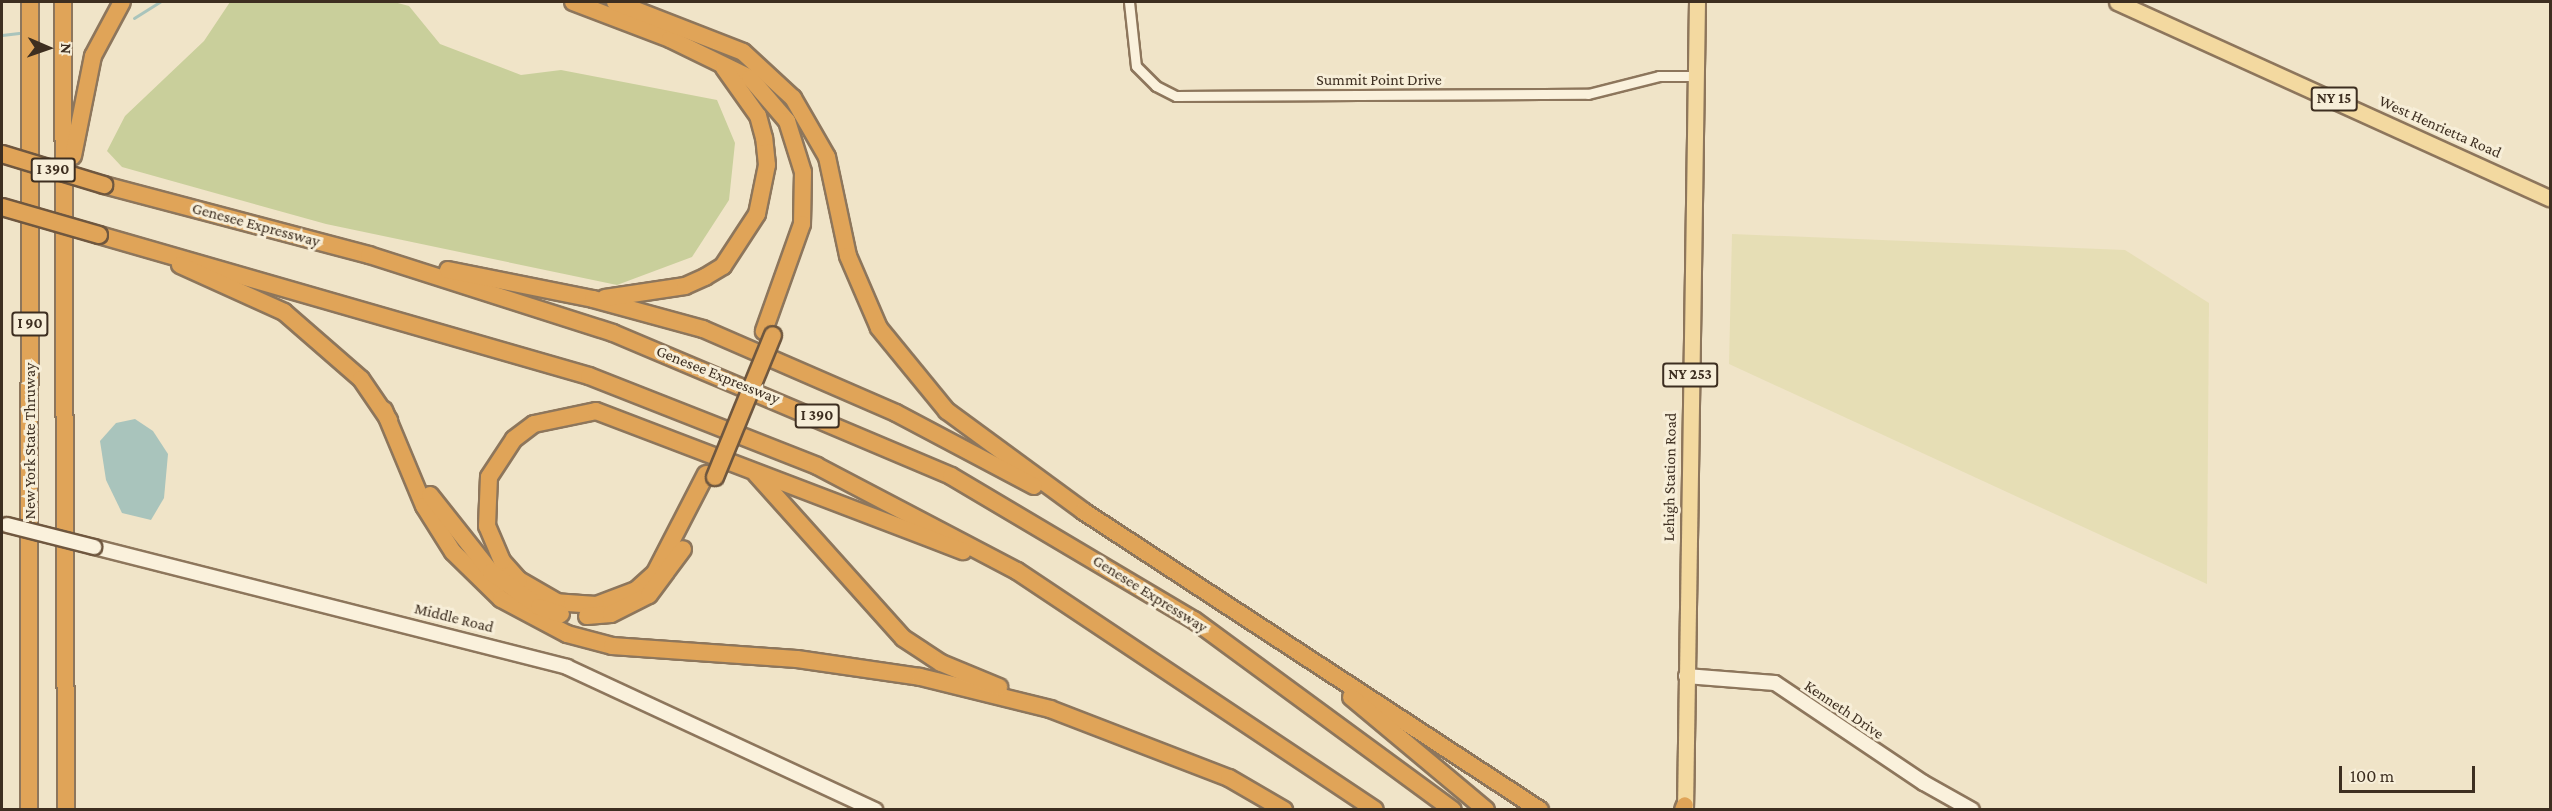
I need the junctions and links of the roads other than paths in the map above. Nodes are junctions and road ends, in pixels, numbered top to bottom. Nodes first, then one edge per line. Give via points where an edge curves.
1 (30, 2) edge
2 (63, 2) edge
3 (122, 2) edge
4 (573, 2) edge
5 (615, 2) edge
6 (1129, 2) edge
7 (1697, 2) edge
8 (2117, 2) edge
9 (713, 39) junction
10 (717, 60) junction
11 (1695, 76) junction
12 (2, 154) edge
13 (2550, 198) edge
14 (65, 202) junction
15 (2, 207) edge
16 (122, 240) junction
17 (369, 255) junction
18 (593, 299) junction
19 (769, 333) junction
20 (384, 410) junction
21 (751, 469) junction
22 (710, 476) junction
23 (1083, 511) junction
24 (4, 524) edge
25 (1017, 572) junction
26 (1292, 648) junction
27 (1686, 676) junction
28 (1050, 709) junction
29 (1685, 808) edge
30 (29, 810) edge
31 (66, 810) edge
32 (875, 810) edge
33 (1284, 810) edge
34 (1375, 810) edge
35 (1453, 810) edge
36 (1486, 810) edge
37 (1540, 810) edge
38 (1972, 810) edge

1 - 30 highway, New York State Thruway / I 90
2 - 14 highway, I 90
3 - 14 highway via 93,56
4 - 10 highway
5 - 9 highway
6 - 11 street, Summit Point Drive via 1136,66 1156,86 1176,96 1588,94 1653,77
7 - 11 main road, Lehigh Station Road / NY 253
8 - 13 main road, West Henrietta Road / NY 15
9 - 19 highway via 764,76 782,96 795,117 812,169 813,226
9 - 23 highway via 768,71 811,126 827,157 848,256 899,359 947,411
10 - 18 highway via 758,116 764,138 767,165 758,214 723,266 705,277 639,296
10 - 19 highway via 750,78 787,121 803,172 802,224
11 - 27 main road, Lehigh Station Road / NY 253
12 - 17 highway, Genesee Expressway / I 390, bridge
14 - 31 highway, I 90
15 - 16 highway, bridge
16 - 20 highway via 284,312 337,355
16 - 25 highway via 488,345 688,411 891,501
17 - 18 highway
17 - 35 highway, Genesee Expressway / I 390 via 613,333 951,476 1194,620
18 - 23 highway via 703,329 896,413
19 - 22 highway, bridge
20 - 22 highway via 435,502 469,551 518,594 564,615 611,614 649,595 678,560
20 - 28 highway via 424,506 453,552 501,599 567,634 621,647 797,659 920,677
21 - 22 highway via 627,419 596,411 564,414 534,424 496,458 485,498 493,545 519,580 536,593 578,606 618,598 655,573
21 - 25 highway
21 - 28 highway via 903,638 941,663
23 - 26 highway
24 - 32 street, Middle Road, bridge via 567,667
25 - 34 highway
26 - 36 highway
26 - 37 highway
27 - 29 main road, Lehigh Station Road / NY 253
27 - 38 street, Kenneth Drive via 1775,682 1924,783
28 - 33 highway via 1229,778

